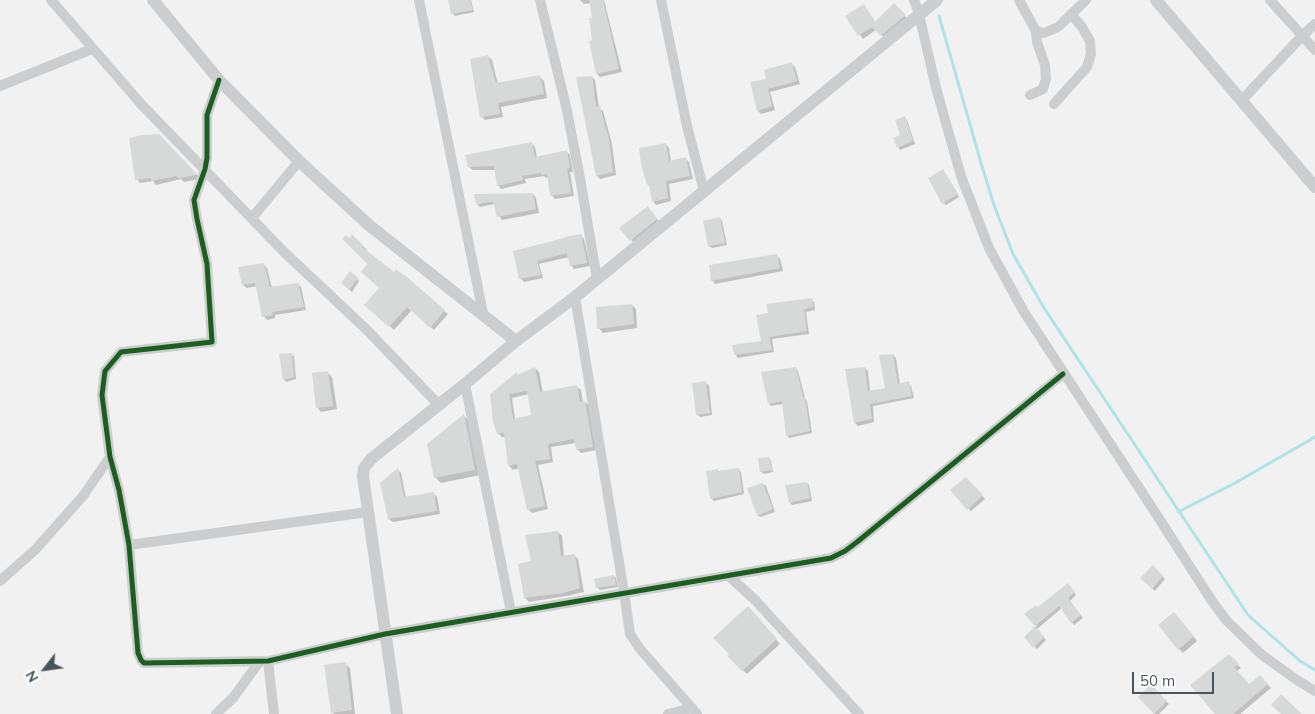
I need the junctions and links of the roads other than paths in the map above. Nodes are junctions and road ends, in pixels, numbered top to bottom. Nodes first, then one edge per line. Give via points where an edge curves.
1 (51, 0) edge
2 (153, 0) edge
3 (419, 0) edge
4 (540, 0) edge
5 (661, 0) edge
6 (914, 0) edge
7 (937, 0) edge
8 (1019, 0) edge
9 (1086, 0) edge
10 (1156, 0) edge
11 (1270, 0) edge
12 (919, 14) junction
13 (1071, 14) junction
14 (1315, 24) edge
15 (1036, 32) junction
16 (1302, 36) junction
17 (92, 49) junction
18 (1315, 50) edge
19 (219, 80) junction
20 (0, 86) edge
21 (1030, 95) dead end
22 (1242, 100) junction
23 (1054, 104) dead end
24 (299, 161) junction
25 (205, 170) junction
26 (1315, 187) edge
27 (704, 191) junction
28 (252, 218) junction
29 (597, 279) junction
30 (575, 298) junction
31 (483, 313) junction
32 (516, 341) junction
33 (1063, 374) junction
34 (466, 384) junction
35 (439, 405) junction
36 (110, 457) junction
37 (368, 512) junction
38 (129, 545) junction
39 (728, 575) junction
40 (0, 582) edge
41 (624, 592) junction
42 (512, 612) junction
43 (385, 634) junction
44 (264, 661) junction
45 (1315, 691) edge
46 (695, 711) edge
47 (216, 714) edge
48 (274, 714) edge
49 (397, 714) edge
50 (668, 714) edge
51 (859, 714) edge

1 - 17 street
2 - 19 street
3 - 31 street
4 - 29 street via 566,106
5 - 27 street
6 - 12 street
7 - 12 street
8 - 15 street
9 - 13 street
10 - 22 street
11 - 16 street
12 - 27 street
12 - 33 street via 958,167 986,239 1024,312
13 - 15 street via 1058,27 1044,33
13 - 23 street via 1090,41 1092,54 1087,67
14 - 16 street
15 - 21 street via 1046,79 1043,89
16 - 18 street
16 - 22 street
17 - 20 street
17 - 25 street
19 - 24 street
19 - 25 street via 207,115
22 - 26 street
24 - 28 street
24 - 31 street via 370,226
25 - 28 street
25 - 36 street via 194,200 207,264 212,342 121,352 105,371 102,395
27 - 29 street
28 - 35 street
29 - 30 street
30 - 32 street
30 - 41 street
31 - 32 street
32 - 34 street
33 - 39 street via 845,551 831,558
33 - 45 street via 1221,614 1262,655
34 - 35 street
34 - 42 street
35 - 37 street via 364,468
36 - 38 street
36 - 40 street via 83,496 48,537
37 - 38 street
37 - 43 street
38 - 44 street via 140,660 144,663
39 - 41 street
39 - 51 street via 756,601
41 - 42 street
41 - 46 street via 627,623 634,642
42 - 43 street
43 - 44 street
43 - 49 street
44 - 47 street
44 - 48 street
46 - 50 street

